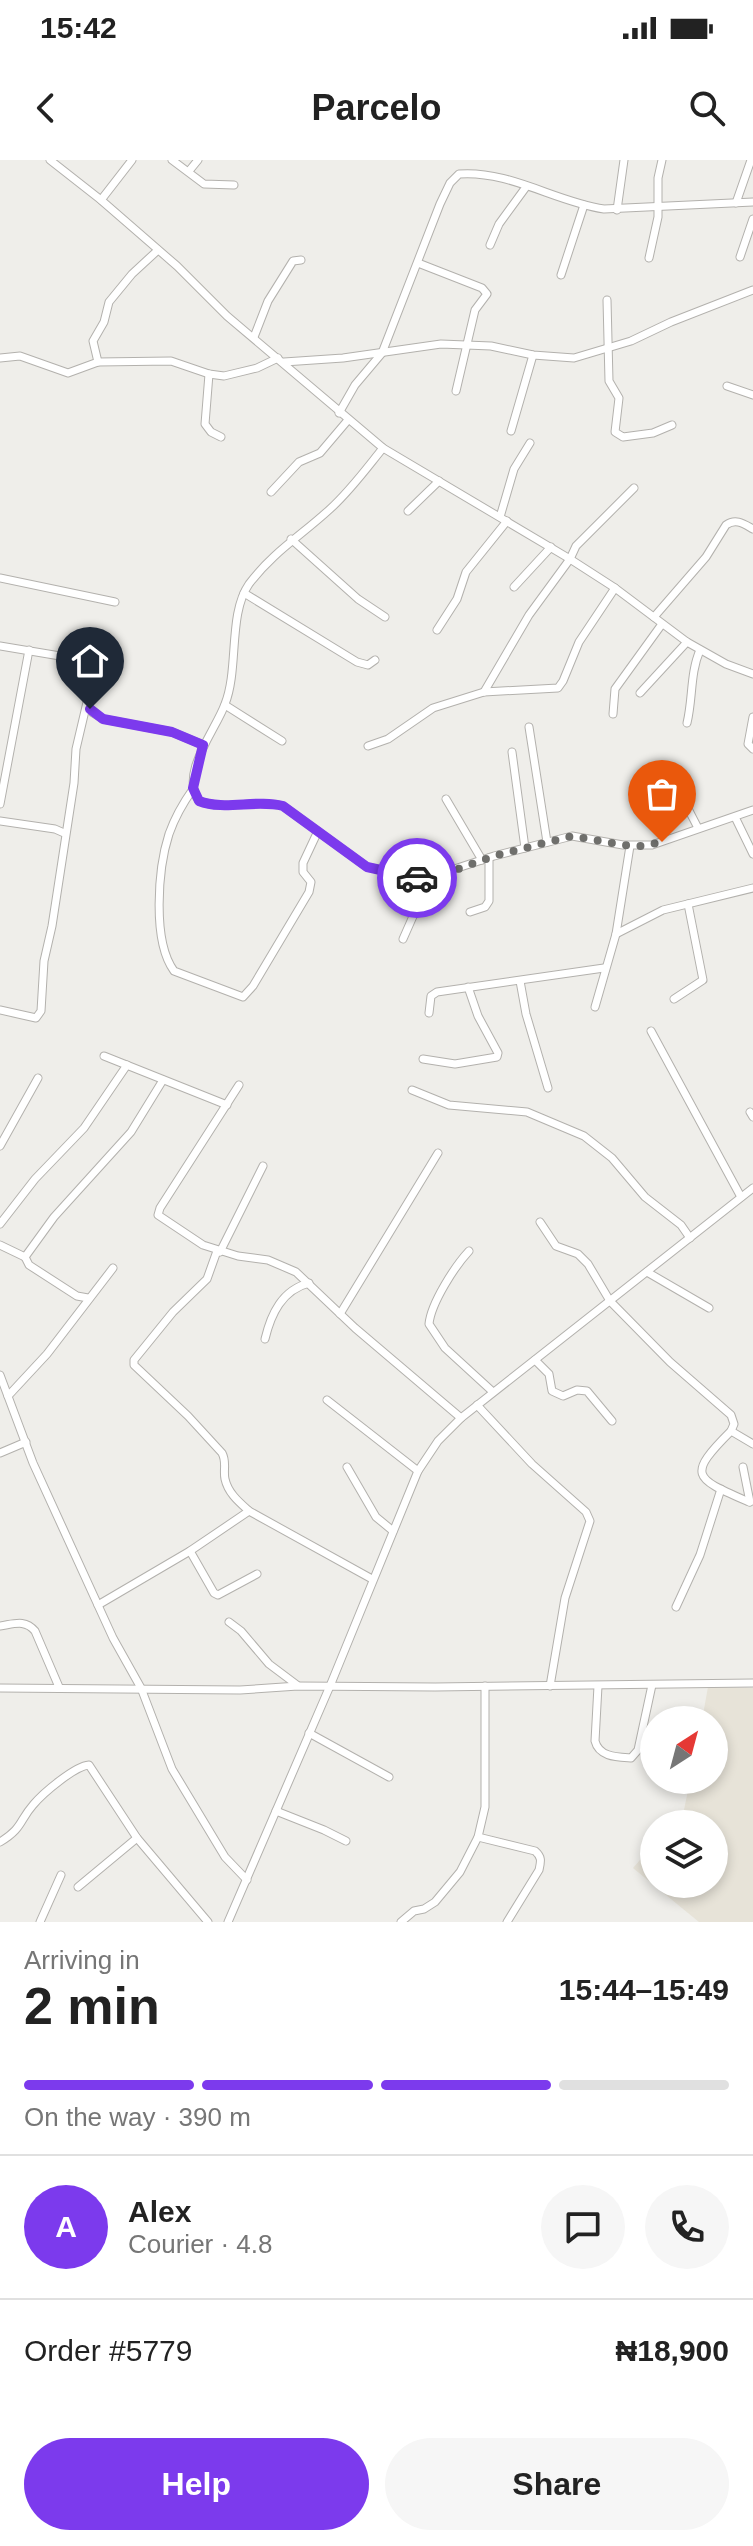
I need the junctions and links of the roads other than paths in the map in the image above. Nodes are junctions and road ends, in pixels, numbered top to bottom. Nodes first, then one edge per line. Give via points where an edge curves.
1 (50, 160) edge
2 (132, 160) edge
3 (172, 160) edge
4 (198, 160) edge
5 (624, 160) edge
6 (662, 160) edge
7 (751, 160) edge
8 (189, 171) junction
9 (234, 185) dead end
10 (526, 187) junction
11 (101, 200) junction
12 (753, 202) edge
13 (736, 203) junction
14 (584, 205) junction
15 (657, 207) junction
16 (617, 210) junction
17 (753, 219) edge
18 (490, 245) dead end
19 (158, 250) junction
20 (740, 257) dead end
21 (649, 258) dead end
22 (301, 260) dead end
23 (418, 263) junction
24 (561, 275) dead end
25 (753, 290) edge
26 (607, 300) dead end
27 (254, 337) junction
28 (465, 344) junction
29 (609, 348) junction
30 (271, 351) junction
31 (382, 353) junction
32 (533, 355) junction
33 (0, 358) edge
34 (281, 360) junction
35 (98, 362) junction
36 (266, 364) junction
37 (209, 374) junction
38 (727, 386) dead end
39 (456, 391) dead end
40 (753, 395) edge
41 (339, 413) junction
42 (348, 420) junction
43 (672, 425) dead end
44 (511, 431) dead end
45 (221, 437) dead end
46 (530, 443) dead end
47 (383, 448) junction
48 (439, 481) junction
49 (634, 488) dead end
50 (271, 492) dead end
51 (408, 511) dead end
52 (503, 519) junction
53 (753, 529) edge
54 (291, 539) junction
55 (551, 547) junction
56 (570, 559) junction
57 (0, 578) edge
58 (514, 587) dead end
59 (615, 588) junction
60 (244, 593) junction
61 (115, 602) dead end
62 (385, 617) dead end
63 (654, 617) junction
64 (662, 624) junction
65 (437, 630) dead end
66 (687, 642) junction
67 (0, 646) edge
68 (29, 650) junction
69 (700, 650) junction
70 (375, 660) dead end
71 (753, 674) edge
72 (484, 692) junction
73 (640, 693) dead end
74 (88, 705) junction
75 (225, 705) junction
76 (93, 713) junction
77 (613, 714) dead end
78 (753, 717) edge
79 (83, 720) junction
80 (687, 723) dead end
81 (529, 727) dead end
82 (282, 741) dead end
83 (203, 745) junction
84 (368, 746) dead end
85 (753, 749) edge
86 (512, 752) dead end
87 (668, 770) dead end
88 (193, 788) junction
89 (446, 799) dead end
90 (0, 804) edge
91 (753, 810) edge
92 (735, 817) junction
93 (0, 821) edge
94 (66, 823) junction
95 (698, 828) junction
96 (55, 829) junction
97 (318, 831) junction
98 (64, 833) junction
99 (547, 842) junction
100 (630, 846) junction
101 (525, 848) junction
102 (753, 854) edge
103 (485, 859) junction
104 (424, 879) junction
105 (753, 888) edge
106 (688, 904) junction
107 (470, 912) dead end
108 (616, 934) junction
109 (403, 939) dead end
110 (604, 968) junction
111 (520, 981) junction
112 (468, 987) junction
113 (674, 999) dead end
114 (595, 1007) dead end
115 (0, 1010) edge
116 (429, 1013) dead end
117 (651, 1031) dead end
118 (104, 1056) dead end
119 (423, 1059) dead end
120 (127, 1065) junction
121 (38, 1078) dead end
122 (163, 1080) junction
123 (239, 1085) dead end
124 (548, 1088) dead end
125 (412, 1090) dead end
126 (227, 1105) junction
127 (0, 1146) edge
128 (438, 1153) dead end
129 (263, 1166) dead end
130 (753, 1188) edge
131 (741, 1197) junction
132 (540, 1222) dead end
133 (0, 1224) edge
134 (690, 1238) junction
135 (0, 1245) edge
136 (218, 1251) junction
137 (469, 1251) dead end
138 (25, 1257) junction
139 (113, 1268) dead end
140 (647, 1272) junction
141 (309, 1283) junction
142 (77, 1296) junction
143 (88, 1298) junction
144 (610, 1301) junction
145 (82, 1306) junction
146 (709, 1308) dead end
147 (340, 1314) junction
148 (265, 1339) dead end
149 (535, 1360) junction
150 (0, 1375) edge
151 (493, 1392) junction
152 (8, 1396) junction
153 (327, 1400) dead end
154 (477, 1405) junction
155 (461, 1418) junction
156 (612, 1421) dead end
157 (731, 1431) junction
158 (26, 1442) junction
159 (753, 1444) edge
160 (0, 1453) edge
161 (347, 1467) dead end
162 (743, 1467) dead end
163 (418, 1471) junction
164 (721, 1489) junction
165 (751, 1503) edge
166 (249, 1511) junction
167 (393, 1531) junction
168 (190, 1551) junction
169 (257, 1574) dead end
170 (372, 1579) junction
171 (98, 1605) junction
172 (676, 1607) dead end
173 (229, 1622) dead end
174 (0, 1626) edge
175 (753, 1683) edge
176 (652, 1685) junction
177 (298, 1686) junction
178 (330, 1686) junction
179 (485, 1686) junction
180 (550, 1686) junction
181 (598, 1686) junction
182 (59, 1687) junction
183 (0, 1688) edge
184 (141, 1688) junction
185 (309, 1733) junction
186 (389, 1777) dead end
187 (276, 1811) junction
188 (478, 1837) junction
189 (137, 1838) junction
190 (346, 1841) dead end
191 (0, 1842) edge
192 (61, 1875) dead end
193 (247, 1880) junction
194 (78, 1887) dead end
195 (230, 1918) edge
196 (40, 1922) edge
197 (208, 1922) edge
198 (239, 1922) edge
199 (401, 1922) edge
200 (507, 1922) edge

1 - 11 street
2 - 11 street
3 - 8 street
4 - 8 street
5 - 16 street
6 - 15 street
7 - 13 street
8 - 9 street via 204,184
10 - 14 street
10 - 18 street
10 - 23 street via 491,177 454,177
11 - 19 street
12 - 13 street
13 - 15 street
14 - 16 street
14 - 24 street
15 - 16 street
15 - 21 street
17 - 20 street
19 - 27 street
19 - 35 street via 109,302 93,341
22 - 27 street via 293,261 277,285
23 - 28 street via 486,291
23 - 31 street
25 - 29 street
26 - 29 street
27 - 30 street
28 - 31 street
28 - 32 street
28 - 39 street
29 - 32 street via 574,358
29 - 43 street via 609,381 619,398 615,432 623,437
30 - 34 street
30 - 36 street
31 - 34 street
31 - 41 street
32 - 44 street
33 - 35 street via 20,356 68,373
34 - 36 street
34 - 41 street
35 - 37 street via 171,361
36 - 37 street via 231,376
37 - 45 street via 205,424
38 - 40 street
41 - 42 street
42 - 47 street
42 - 50 street via 320,453 299,462
46 - 52 street via 514,469
47 - 48 street
47 - 54 street via 333,507
48 - 51 street
48 - 52 street
49 - 56 street via 576,546
52 - 55 street
52 - 65 street via 466,572 457,599
53 - 63 street via 739,522 726,525
54 - 60 street
54 - 62 street
55 - 56 street
55 - 58 street
56 - 59 street
56 - 72 street via 529,615
57 - 61 street
59 - 63 street
59 - 72 street via 585,631 558,688
60 - 70 street via 357,662 368,665
60 - 75 street
63 - 64 street
64 - 66 street
64 - 77 street via 615,689
66 - 69 street
66 - 73 street
67 - 68 street
68 - 74 street via 88,664
68 - 90 street
69 - 71 street
69 - 80 street
72 - 84 street via 433,708 388,739
74 - 76 street
74 - 79 street
75 - 82 street
75 - 83 street
76 - 79 street
76 - 83 street
78 - 85 street via 748,744
79 - 94 street
81 - 99 street
83 - 88 street
86 - 101 street
87 - 95 street
88 - 97 street via 206,803 283,806
88 - 97 street via 168,837 160,878 164,950 174,971 243,997 309,892 303,863
89 - 103 street
91 - 92 street
92 - 95 street
92 - 102 street
93 - 96 street
94 - 96 street
94 - 98 street
95 - 100 street via 662,842
96 - 98 street
97 - 104 street via 367,867
98 - 115 street via 41,1011 36,1018
99 - 100 street via 577,836
99 - 101 street
100 - 108 street
101 - 103 street
103 - 104 street
103 - 107 street via 489,901
104 - 109 street
105 - 106 street
106 - 108 street via 653,914
106 - 113 street via 703,980
108 - 110 street
110 - 111 street
110 - 114 street
111 - 112 street
111 - 124 street
112 - 116 street via 434,993
112 - 119 street via 497,1057 455,1064
117 - 131 street
118 - 120 street
120 - 122 street
120 - 133 street via 84,1128
121 - 127 street
122 - 126 street
122 - 138 street via 131,1132
123 - 126 street
125 - 134 street via 449,1105 527,1112 584,1136
126 - 136 street via 158,1214
128 - 147 street
129 - 136 street
130 - 131 street
131 - 134 street
132 - 144 street via 556,1246 588,1264
134 - 140 street
135 - 138 street
136 - 141 street via 268,1260
136 - 166 street via 207,1279 173,1312 134,1365 222,1453 229,1488
137 - 151 street via 431,1312 429,1324 445,1348
138 - 142 street
139 - 143 street
140 - 144 street
140 - 146 street
141 - 147 street
141 - 148 street via 290,1290
142 - 143 street
142 - 145 street
143 - 145 street
144 - 149 street
144 - 157 street via 728,1411
145 - 152 street
147 - 155 street
149 - 151 street
149 - 156 street via 549,1374 552,1391 563,1396 587,1391
150 - 152 street
151 - 154 street
152 - 158 street
153 - 163 street
154 - 155 street
154 - 180 street via 590,1521 565,1598
155 - 163 street
157 - 159 street
157 - 164 street via 700,1469
158 - 160 street
158 - 171 street
161 - 167 street via 376,1517
162 - 165 street
163 - 167 street
164 - 165 street
164 - 172 street
166 - 168 street
166 - 170 street
167 - 170 street
168 - 169 street via 218,1595
168 - 171 street
170 - 178 street
171 - 184 street
173 - 177 street
174 - 182 street via 30,1624
175 - 176 street
176 - 181 street
176 - 181 street via 638,1750 631,1758 597,1749
177 - 178 street
177 - 184 street
178 - 179 street
178 - 185 street
179 - 180 street
179 - 188 street via 485,1807
180 - 181 street
182 - 183 street
182 - 184 street
184 - 193 street via 172,1769 225,1857
185 - 186 street
185 - 187 street
187 - 190 street
187 - 193 street
188 - 199 street via 460,1872 435,1902
188 - 200 street via 539,1854 539,1870
189 - 191 street via 89,1765 81,1765 31,1806 20,1827
189 - 194 street
189 - 197 street
192 - 196 street
193 - 195 street
195 - 198 street

